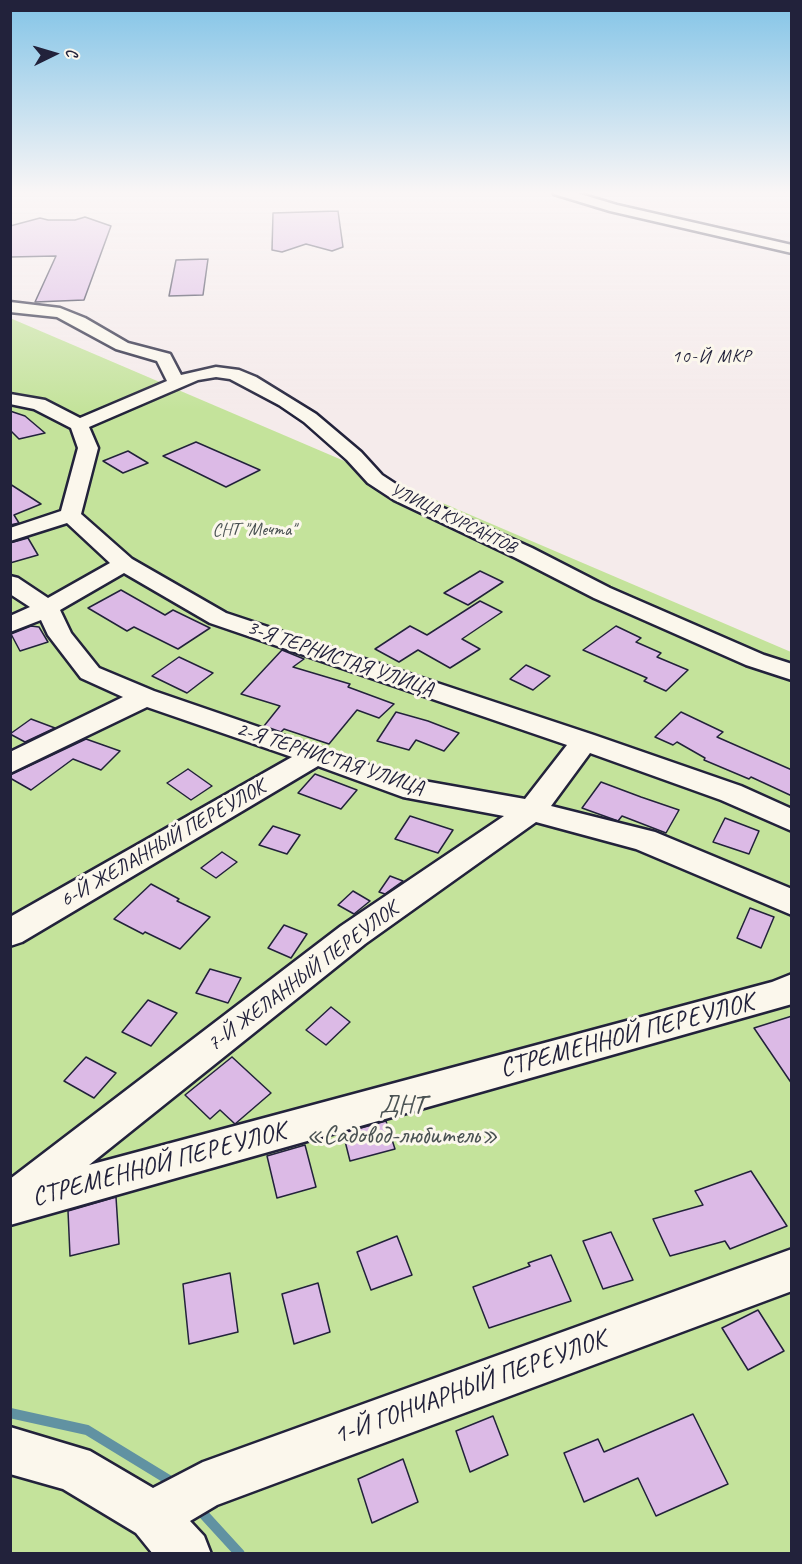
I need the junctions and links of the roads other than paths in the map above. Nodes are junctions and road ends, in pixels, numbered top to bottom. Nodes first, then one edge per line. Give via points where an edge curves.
1 (10, 307) edge
2 (177, 383) junction
3 (10, 399) edge
4 (79, 425) junction
5 (70, 515) junction
6 (10, 535) edge
7 (124, 564) junction
8 (10, 583) edge
9 (47, 608) junction
10 (10, 625) edge
11 (792, 672) edge
12 (146, 697) junction
13 (584, 741) junction
14 (316, 755) junction
15 (10, 764) edge
16 (532, 811) junction
17 (792, 821) edge
18 (792, 903) edge
19 (10, 933) edge
20 (792, 988) edge
21 (10, 1205) edge
22 (792, 1270) edge
23 (10, 1450) edge
24 (153, 1516) junction
25 (186, 1554) edge

1 - 2 street via 60,313 122,346 164,358
2 - 4 street, УЛИЦА КУРСАНТОВ
2 - 11 street, УЛИЦА КУРСАНТОВ via 194,375 216,372 249,381 310,418 375,479 401,496 602,593 755,660
3 - 4 street via 39,404
4 - 5 street via 88,448
5 - 6 street
5 - 7 street, 3-Я ТЕРНИСТАЯ УЛИЦА
7 - 9 street
7 - 13 street, 3-Я ТЕРНИСТАЯ УЛИЦА via 218,618
8 - 9 street
9 - 10 street
9 - 12 street, 2-Я ТЕРНИСТАЯ УЛИЦА via 60,635 90,673
12 - 14 street, 2-Я ТЕРНИСТАЯ УЛИЦА
12 - 15 street
13 - 16 street, 7-Й ЖЕЛАННЫЙ ПЕРЕУЛОК
13 - 17 street, 3-Я ТЕРНИСТАЯ УЛИЦА via 730,793
14 - 16 street, 2-Я ТЕРНИСТАЯ УЛИЦА via 403,787
14 - 19 street, 6-Й ЖЕЛАННЫЙ ПЕРЕУЛОК
16 - 18 street, 2-Я ТЕРНИСТАЯ УЛИЦА via 644,840
16 - 21 street, 7-Й ЖЕЛАННЫЙ ПЕРЕУЛОК via 353,935
20 - 21 street, СТРЕМЕННОЙ ПЕРЕУЛОК
22 - 24 street, 1-Й ГОНЧАРНЫЙ ПЕРЕУЛОК via 203,1486
23 - 24 street via 73,1468
24 - 25 street

